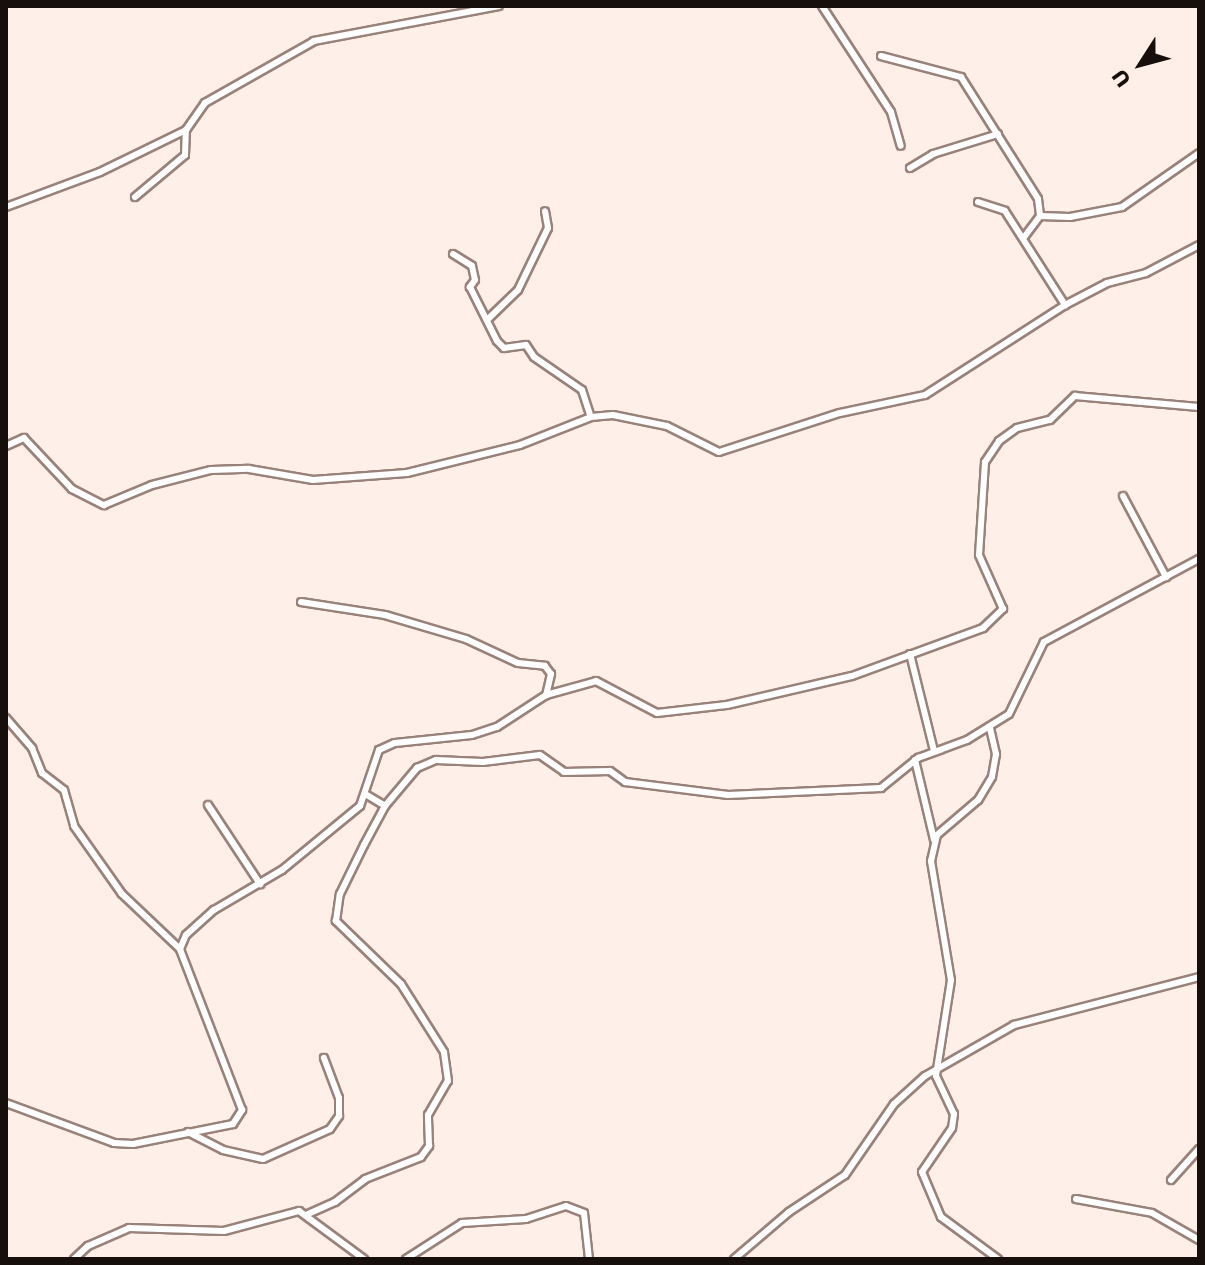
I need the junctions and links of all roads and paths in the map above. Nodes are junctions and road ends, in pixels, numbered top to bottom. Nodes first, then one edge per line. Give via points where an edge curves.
1 (499, 6) edge
2 (822, 6) edge
3 (881, 56) dead end
4 (186, 130) junction
5 (998, 134) junction
6 (901, 146) dead end
7 (1199, 153) edge
8 (910, 168) dead end
9 (135, 197) dead end
10 (978, 202) dead end
11 (6, 207) edge
12 (545, 211) dead end
13 (1040, 216) junction
14 (1024, 237) junction
15 (1199, 245) edge
16 (453, 254) dead end
17 (1065, 305) junction
18 (487, 320) junction
19 (1199, 407) edge
20 (591, 417) junction
21 (6, 446) edge
22 (1123, 496) dead end
23 (1199, 559) edge
24 (1166, 577) junction
25 (301, 602) dead end
26 (910, 654) junction
27 (546, 695) junction
28 (6, 718) edge
29 (990, 728) junction
30 (934, 751) junction
31 (915, 760) junction
32 (367, 795) junction
33 (208, 805) dead end
34 (385, 806) junction
35 (934, 840) junction
36 (260, 884) junction
37 (180, 949) junction
38 (1199, 977) edge
39 (324, 1058) dead end
40 (936, 1070) junction
41 (7, 1105) edge
42 (184, 1130) junction
43 (1199, 1149) edge
44 (1171, 1180) dead end
45 (1076, 1199) dead end
46 (308, 1214) junction
47 (1199, 1240) edge
48 (74, 1259) edge
49 (364, 1259) edge
50 (406, 1259) edge
51 (589, 1259) edge
52 (734, 1259) edge
53 (998, 1259) edge

1 - 4 street via 314,41 205,103
2 - 6 street via 891,112
3 - 5 street via 954,71
4 - 9 street via 185,155
4 - 11 street via 100,172
5 - 8 street via 933,154
5 - 13 street via 1027,176
7 - 13 street via 1122,207 1070,217
10 - 14 street via 1005,211
12 - 18 street via 548,228 518,290
13 - 14 street
14 - 17 street
15 - 17 street
16 - 18 street via 472,266 475,280 470,287
17 - 20 street via 925,395 840,413 719,452 667,426 613,415
18 - 20 street via 504,348 522,343 582,390
19 - 26 street via 1075,396 1050,420 1017,428 999,441 985,462 979,555 1003,609 993,624
20 - 21 street via 520,445 407,473 313,480 249,469 211,470 152,485 104,505 72,489 24,438
22 - 24 street
23 - 24 street
24 - 29 street via 1044,642 1016,702
25 - 27 street via 385,615 466,639 518,663 545,666 551,674
26 - 27 street via 852,676 672,713 646,710 606,682
26 - 30 street
27 - 32 street via 497,727 379,750
28 - 37 street via 32,748 42,773 64,790 74,826 122,894
29 - 30 street
29 - 35 street via 996,754 992,777 978,800
30 - 31 street
31 - 34 street via 892,782 865,792 768,796 625,782 610,771 564,772 540,755 483,762 436,760 403,780
31 - 35 street
32 - 34 street
32 - 36 street
33 - 36 street
34 - 46 street via 344,886 336,921 401,984 444,1052 448,1081 428,1115 429,1146 421,1157 365,1179
35 - 40 street via 931,878 951,980
36 - 37 street via 214,910 186,935
37 - 42 street via 242,1110 233,1124
38 - 40 street via 1022,1023
39 - 42 street via 339,1098 339,1116 330,1129 263,1159 223,1150
40 - 52 street via 894,1104 845,1175 789,1212
40 - 53 street via 954,1114 952,1128 924,1164 926,1187 941,1217
41 - 42 street via 114,1143 133,1144
43 - 44 street
45 - 47 street via 1160,1215
46 - 48 street via 292,1211 224,1231 129,1228 88,1246
46 - 49 street
50 - 51 street via 462,1223 526,1219 566,1206 584,1213

